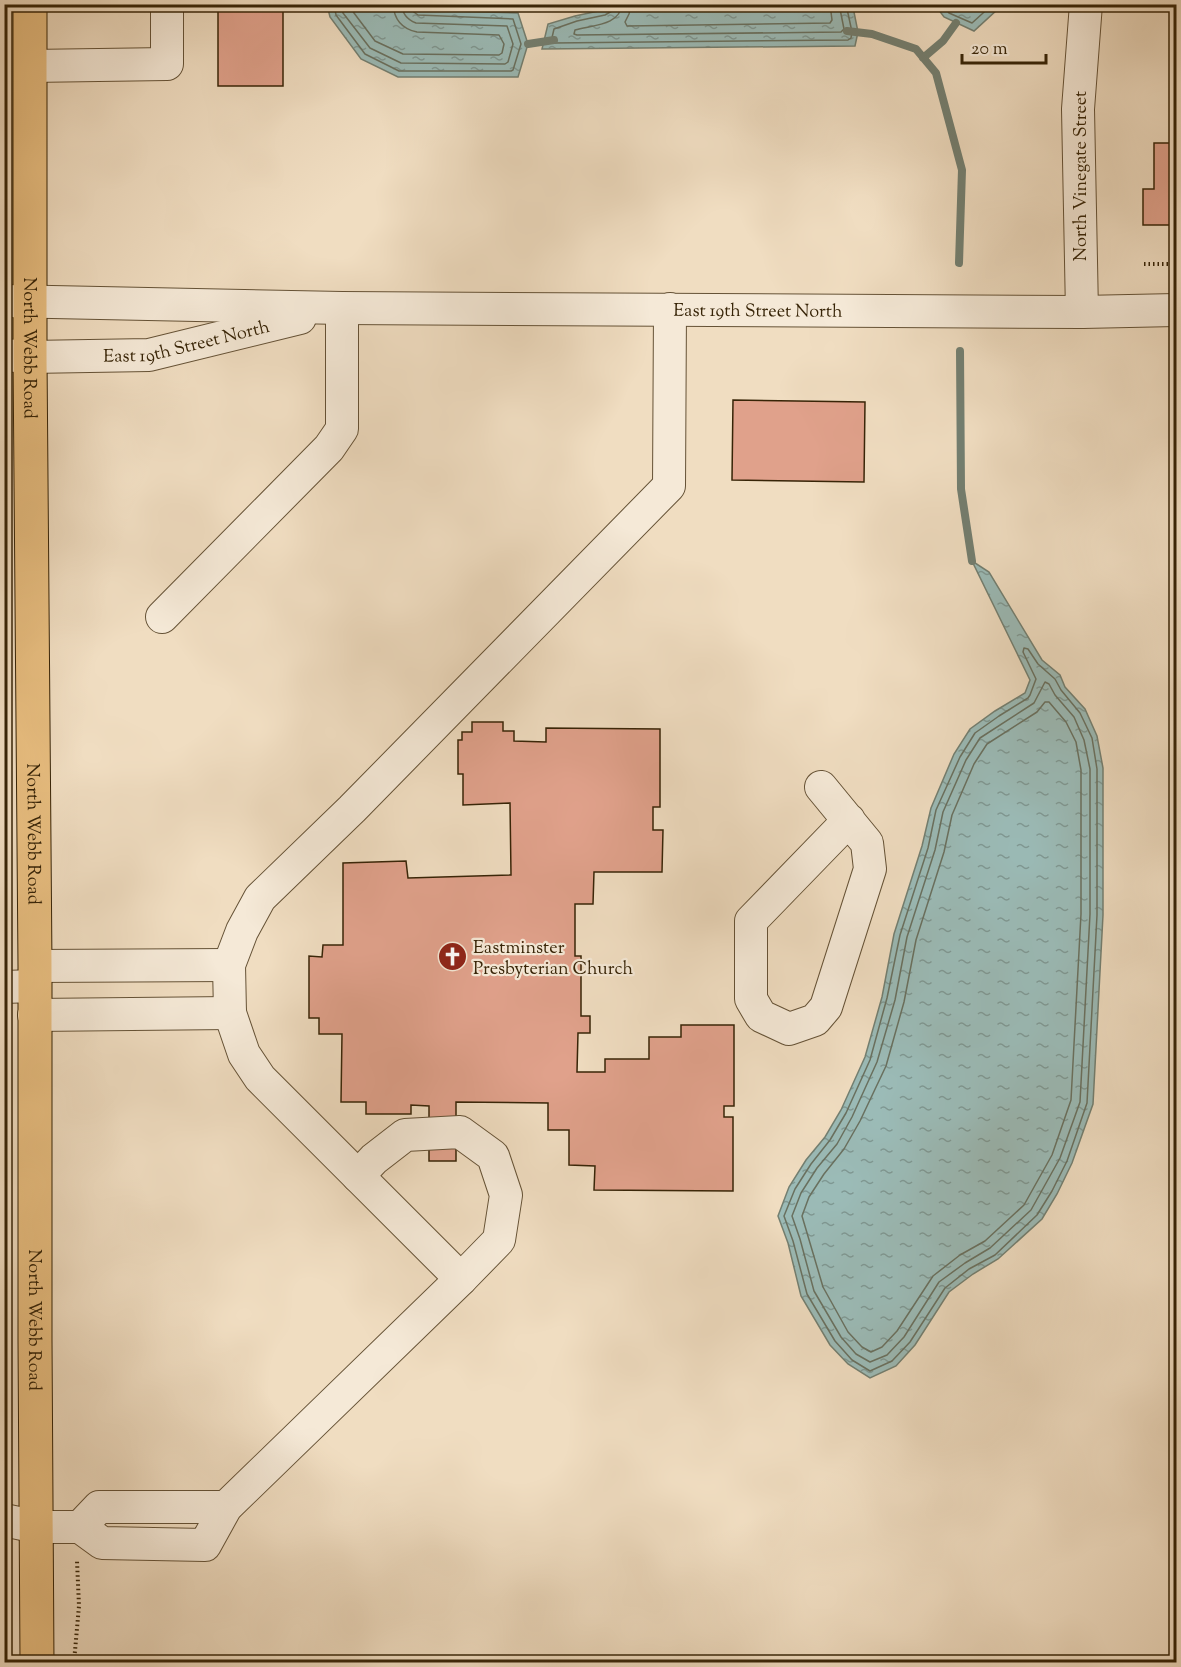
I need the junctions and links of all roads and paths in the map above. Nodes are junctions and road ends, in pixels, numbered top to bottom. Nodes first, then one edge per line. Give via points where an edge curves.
1 (30, 4) edge
2 (167, 4) edge
3 (1086, 4) edge
4 (30, 66) junction
5 (1144, 264) dead end
6 (1176, 264) edge
7 (17, 301) edge
8 (342, 308) junction
9 (670, 309) junction
10 (1176, 309) edge
11 (1082, 312) junction
12 (17, 356) edge
13 (162, 617) dead end
14 (821, 788) dead end
15 (849, 820) junction
16 (229, 965) junction
17 (27, 988) edge
18 (230, 1013) junction
19 (358, 1176) junction
20 (461, 1279) junction
21 (4, 1520) edge
22 (37, 1527) junction
23 (77, 1527) junction
24 (37, 1662) edge
25 (74, 1662) edge

1 - 4 main road, North Webb Road
2 - 4 street via 167,64
3 - 11 street, North Vinegate Street via 1078,109
4 - 7 main road, North Webb Road
5 - 6 path
7 - 8 street, East 19th Street North
7 - 12 main road, North Webb Road
8 - 9 street, East 19th Street North
8 - 12 street, East 19th Street North via 149,355
8 - 13 street via 342,429 322,456
9 - 11 street, East 19th Street North
9 - 16 street via 669,486 260,898
10 - 11 street, East 19th Street North
12 - 17 main road, North Webb Road
14 - 15 street
15 - 15 street via 867,843 870,869 826,1007 815,1020 789,1029 761,1016 751,999 752,921
16 - 17 street
16 - 18 street
17 - 18 street
17 - 22 main road, North Webb Road
18 - 19 street via 244,1053 260,1078
19 - 20 street
19 - 20 street via 405,1134 460,1132 494,1156 506,1195 499,1240
20 - 23 street via 226,1508 205,1545 102,1543
21 - 22 street
22 - 23 street
22 - 24 main road, North Webb Road
23 - 25 path via 79,1606

